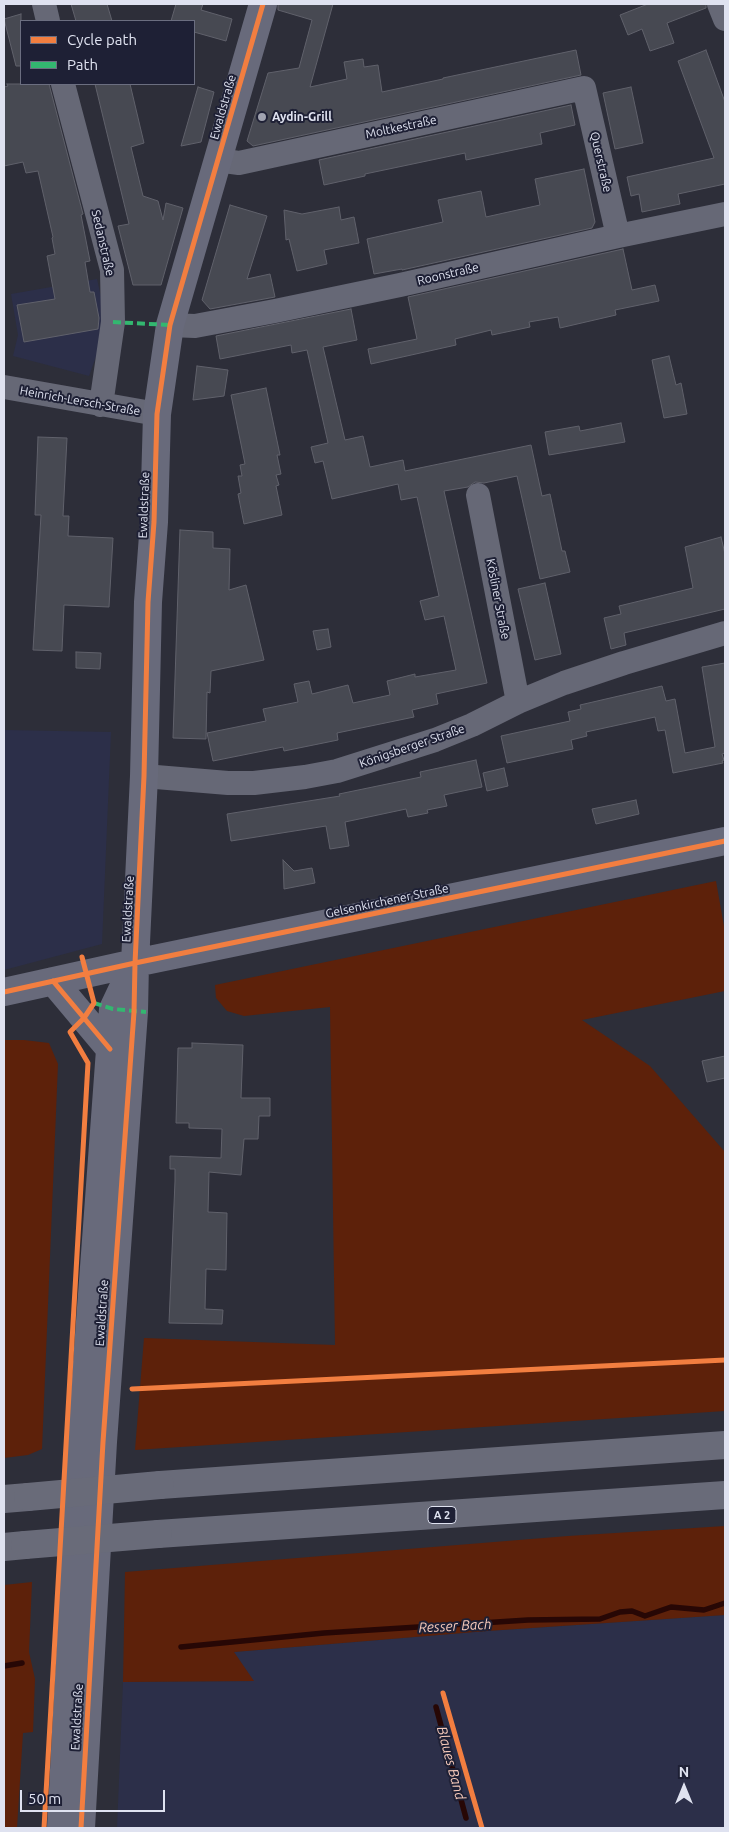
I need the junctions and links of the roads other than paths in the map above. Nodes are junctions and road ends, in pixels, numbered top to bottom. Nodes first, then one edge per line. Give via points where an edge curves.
1 (44, 4) edge
2 (263, 4) edge
3 (719, 4) edge
4 (725, 18) edge
5 (48, 20) edge
6 (64, 85) edge
7 (584, 88) joint
8 (217, 160) junction
9 (725, 214) edge
10 (618, 236) junction
11 (170, 325) junction
12 (4, 387) edge
13 (102, 405) junction
14 (157, 414) junction
15 (478, 495) dead end
16 (725, 633) edge
17 (518, 702) junction
18 (144, 776) junction
19 (725, 841) edge
20 (135, 963) junction
21 (53, 981) junction
22 (4, 992) edge
23 (110, 1049) junction
24 (725, 1445) edge
25 (725, 1496) edge
26 (16, 1498) edge
27 (14, 1546) edge
28 (61, 1828) edge
29 (81, 1828) edge

1 - 5 street
2 - 8 main road, Ewaldstraße
3 - 4 street
6 - 13 street, Sedanstraße via 112,270 112,322
7 - 8 street, Moltkestraße via 239,163
7 - 10 street, Querstraße
8 - 11 main road, Ewaldstraße
9 - 10 street, Roonstraße
10 - 11 street, Roonstraße via 275,311 195,326
11 - 14 main road, Ewaldstraße
12 - 13 street, Heinrich-Lersch-Straße
13 - 14 street, Heinrich-Lersch-Straße
14 - 18 main road, Ewaldstraße
15 - 17 street, Kösliner Straße
16 - 17 street, Königsberger Straße via 564,683
17 - 18 street, Königsberger Straße via 435,740 305,777 228,783
18 - 20 main road, Ewaldstraße
19 - 20 main road, Gelsenkirchener Straße
20 - 21 main road, Gelsenkirchener Straße
20 - 23 main road, Ewaldstraße via 112,1010
20 - 29 main road, Ewaldstraße
21 - 22 main road, Gelsenkirchener Straße
21 - 23 main road
23 - 28 main road, Ewaldstraße via 80,1444
24 - 26 highway, bridge
25 - 27 highway, A 2, bridge

